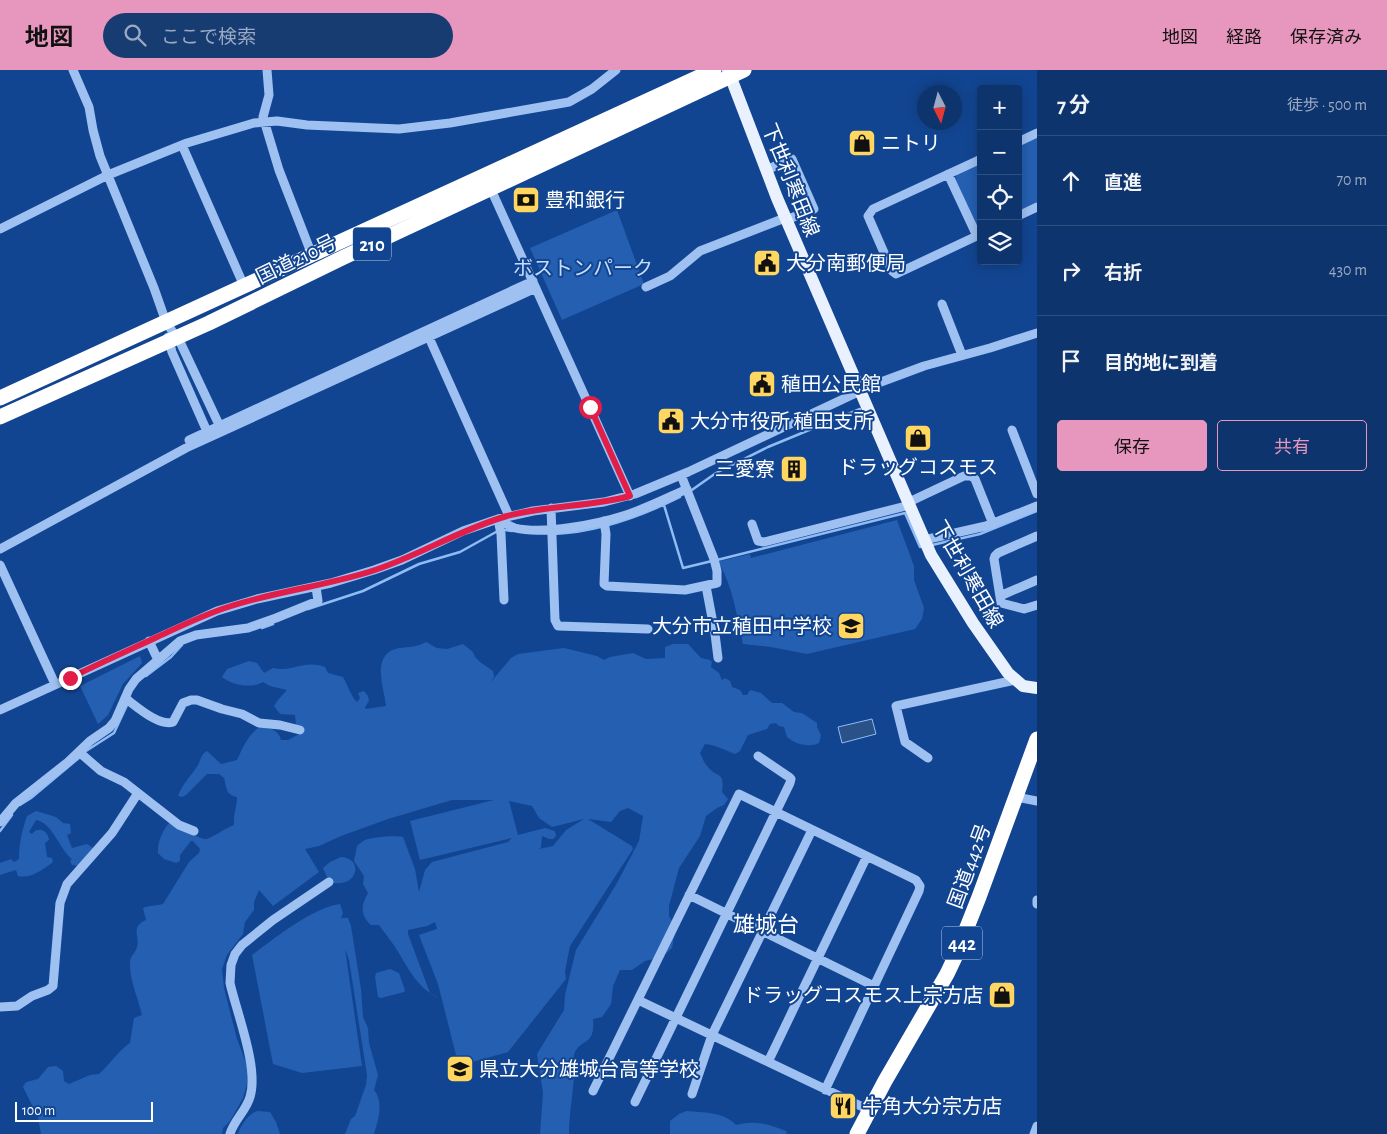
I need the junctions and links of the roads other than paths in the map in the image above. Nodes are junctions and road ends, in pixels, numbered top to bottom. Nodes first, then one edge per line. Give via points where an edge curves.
1 (73, 70) edge
2 (267, 70) edge
3 (616, 70) edge
4 (714, 70) edge
5 (734, 72) edge
6 (265, 121) junction
7 (1037, 133) edge
8 (1022, 140) edge
9 (182, 145) junction
10 (977, 161) edge
11 (766, 170) junction
12 (948, 174) junction
13 (108, 175) junction
14 (488, 182) junction
15 (1037, 207) edge
16 (1022, 214) edge
17 (786, 219) junction
18 (0, 229) edge
19 (977, 231) edge
20 (977, 236) edge
21 (312, 255) junction
22 (534, 285) junction
23 (244, 286) junction
24 (646, 287) dead end
25 (942, 304) dead end
26 (166, 322) junction
27 (1037, 333) edge
28 (427, 334) junction
29 (173, 339) junction
30 (962, 355) junction
31 (861, 390) junction
32 (0, 398) edge
33 (0, 418) edge
34 (220, 429) junction
35 (1012, 430) dead end
36 (209, 434) junction
37 (681, 475) junction
38 (687, 489) junction
39 (1037, 494) edge
40 (630, 496) junction
41 (909, 504) junction
42 (1037, 506) edge
43 (551, 508) junction
44 (509, 516) junction
45 (498, 519) junction
46 (604, 520) junction
47 (752, 524) dead end
48 (993, 524) junction
49 (552, 533) junction
50 (1037, 536) edge
51 (924, 540) junction
52 (0, 543) edge
53 (0, 549) edge
54 (0, 565) edge
55 (1037, 580) edge
56 (706, 586) junction
57 (316, 587) junction
58 (1000, 596) junction
59 (504, 600) dead end
60 (1037, 605) edge
61 (648, 629) dead end
62 (149, 641) junction
63 (718, 658) dead end
64 (158, 660) junction
65 (1015, 680) junction
66 (55, 684) junction
67 (1037, 688) edge
68 (125, 698) junction
69 (0, 710) edge
70 (300, 730) dead end
71 (1037, 739) edge
72 (79, 752) junction
73 (758, 756) dead end
74 (928, 758) dead end
75 (138, 793) junction
76 (1016, 797) junction
77 (1037, 801) edge
78 (776, 812) junction
79 (0, 822) edge
80 (812, 830) junction
81 (194, 832) dead end
82 (867, 856) junction
83 (329, 882) dead end
84 (689, 895) junction
85 (727, 914) junction
86 (763, 931) junction
87 (818, 958) junction
88 (874, 986) junction
89 (638, 1000) junction
90 (0, 1007) edge
91 (676, 1018) junction
92 (712, 1036) junction
93 (768, 1062) junction
94 (826, 1090) junction
95 (594, 1091) dead end
96 (692, 1094) dead end
97 (635, 1102) dead end
98 (869, 1110) junction
99 (1037, 1126) edge
100 (230, 1134) edge
101 (857, 1134) edge
102 (1034, 1134) edge

1 - 13 street via 89,107 94,136
2 - 6 street via 269,95
3 - 6 street via 568,102 416,128 381,129
4 - 14 highway, 国道210号 / 210
5 - 11 main road, 下世利寒田線
5 - 14 highway, 国道210号 / 210
6 - 9 street
6 - 21 street via 279,170
7 - 8 street
9 - 13 street
9 - 23 street
10 - 12 street
11 - 17 main road, 下世利寒田線
11 - 17 street via 792,159 814,209
12 - 19 street
12 - 20 street via 868,214 892,271 898,274
13 - 18 street
13 - 26 street
14 - 21 highway, 国道210号 / 210
14 - 22 street
14 - 29 highway, 国道210号 / 210
15 - 16 street
17 - 24 street via 700,251 670,276
17 - 31 main road, 下世利寒田線
21 - 23 highway, 国道210号 / 210
22 - 28 street
22 - 40 street
23 - 26 highway, 国道210号 / 210
25 - 30 street
26 - 29 street
26 - 32 highway, 国道210号 / 210
27 - 30 street
28 - 34 street
28 - 44 street
29 - 33 highway, 国道210号 / 210
29 - 34 street
29 - 36 street via 172,352
30 - 31 street
31 - 37 street
31 - 41 main road, 下世利寒田線
34 - 36 street
35 - 39 street
36 - 52 street
36 - 53 street
37 - 38 street
37 - 40 street
38 - 46 street via 637,511
38 - 56 street via 715,560 718,582
40 - 43 street
41 - 47 street via 764,542 758,541
41 - 48 street via 964,476 971,476
41 - 51 main road, 下世利寒田線
42 - 48 street
43 - 44 street
43 - 49 street
44 - 45 street
45 - 49 street via 514,528
45 - 57 street via 386,566
45 - 59 street
46 - 49 street
46 - 56 street via 604,584 607,586 685,590
48 - 51 street
49 - 61 street via 558,626
50 - 58 street via 994,556
51 - 65 main road, 下世利寒田線 via 973,623
54 - 66 street
55 - 58 street
56 - 63 street
57 - 62 street via 228,607
57 - 64 street via 316,602 248,628 187,638
58 - 60 street via 1001,604 1020,608
62 - 64 street
62 - 66 street
64 - 68 street via 136,679
65 - 67 main road, 下世利寒田線
65 - 74 street via 896,706 905,742
66 - 69 street
68 - 70 street via 164,723 173,722 183,704 194,700 242,714 259,723 280,724
68 - 72 street via 112,724
71 - 76 highway, 国道442号 / 442
72 - 75 street via 101,771
72 - 79 street via 16,803
73 - 78 street via 791,779
75 - 81 street
75 - 90 street via 112,833 63,893 52,986 17,1006
76 - 77 street
76 - 98 highway, 国道442号 / 442 via 956,955
78 - 80 street
78 - 84 street via 739,794
78 - 85 street
80 - 82 street
80 - 86 street
82 - 87 street
82 - 88 street via 916,880 920,886
83 - 100 street via 251,937 233,959 230,983 253,1082 248,1104
84 - 85 street
84 - 89 street
85 - 86 street
85 - 91 street
86 - 87 street
86 - 92 street
87 - 88 street
87 - 93 street
88 - 94 street
89 - 91 street
89 - 95 street
91 - 92 street
91 - 97 street
92 - 93 street
92 - 96 street
93 - 94 street
94 - 98 street
98 - 101 highway, 国道442号 / 442
99 - 102 street

